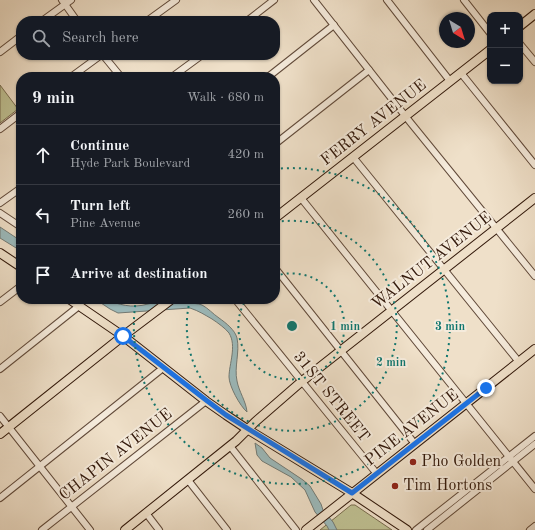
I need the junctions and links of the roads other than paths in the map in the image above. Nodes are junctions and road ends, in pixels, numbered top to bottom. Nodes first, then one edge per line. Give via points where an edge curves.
1 (71, 0) edge
2 (176, 0) edge
3 (274, 0) edge
4 (314, 0) edge
5 (387, 0) edge
6 (464, 0) edge
7 (63, 2) edge
8 (535, 14) edge
9 (48, 16) edge
10 (73, 16) edge
11 (154, 16) edge
12 (253, 16) edge
13 (523, 24) edge
14 (334, 25) junction
15 (487, 29) edge
16 (16, 40) edge
17 (523, 48) edge
18 (0, 52) edge
19 (487, 52) edge
20 (95, 60) edge
21 (106, 60) edge
22 (195, 60) edge
23 (535, 62) edge
24 (370, 70) junction
25 (78, 72) edge
26 (117, 72) edge
27 (179, 72) edge
28 (274, 72) edge
29 (461, 73) junction
30 (450, 81) junction
31 (406, 116) junction
32 (16, 117) edge
33 (0, 129) edge
34 (280, 140) edge
35 (353, 157) junction
36 (535, 165) edge
37 (16, 192) edge
38 (301, 198) junction
39 (535, 198) edge
40 (0, 203) edge
41 (0, 213) edge
42 (280, 214) edge
43 (16, 224) edge
44 (496, 228) junction
45 (0, 253) edge
46 (16, 264) edge
47 (445, 270) junction
48 (280, 274) edge
49 (535, 276) edge
50 (16, 290) edge
51 (0, 302) edge
52 (76, 304) edge
53 (165, 304) edge
54 (239, 304) edge
55 (79, 306) junction
56 (392, 310) junction
57 (123, 336) junction
58 (535, 349) edge
59 (341, 350) junction
60 (519, 362) junction
61 (163, 368) junction
62 (0, 369) edge
63 (301, 382) junction
64 (206, 400) junction
65 (467, 403) junction
66 (0, 416) edge
67 (9, 427) junction
68 (247, 429) junction
69 (0, 434) edge
70 (535, 436) edge
71 (415, 444) junction
72 (535, 444) edge
73 (230, 446) junction
74 (512, 458) junction
75 (40, 466) junction
76 (377, 474) junction
77 (188, 480) junction
78 (535, 489) edge
79 (352, 493) junction
80 (0, 498) edge
81 (71, 507) junction
82 (146, 513) junction
83 (535, 526) edge
84 (42, 530) edge
85 (90, 530) edge
86 (125, 530) edge
87 (159, 530) edge
88 (227, 530) edge
89 (296, 530) edge
90 (306, 530) edge
91 (407, 530) edge
92 (416, 530) edge
93 (427, 530) edge
94 (530, 530) edge

1 - 7 street
2 - 11 street
3 - 12 street
4 - 14 street
5 - 30 street
6 - 15 street
7 - 9 street
7 - 10 street
8 - 13 main road
14 - 24 street
14 - 28 street
16 - 18 street
17 - 23 street
19 - 29 main road, FERRY AVENUE
20 - 25 street
21 - 26 street
22 - 27 street
24 - 31 street
24 - 34 street
29 - 30 main road, FERRY AVENUE
29 - 36 street
30 - 31 main road, FERRY AVENUE
31 - 35 main road, FERRY AVENUE
31 - 44 street
32 - 33 street
35 - 38 main road, FERRY AVENUE
35 - 47 street
37 - 40 street
38 - 42 main road, FERRY AVENUE
38 - 56 street
39 - 44 main road, WALNUT AVENUE
41 - 43 street
44 - 47 main road, WALNUT AVENUE
44 - 49 street
45 - 46 main road
47 - 56 main road, WALNUT AVENUE
47 - 60 street
48 - 59 street
50 - 51 street
52 - 55 main road
53 - 57 main road
54 - 63 street, 31ST STREET
55 - 57 main road
55 - 62 street
56 - 59 main road, WALNUT AVENUE
56 - 65 street
57 - 61 main road
57 - 67 main road
58 - 60 main road, PINE AVENUE
59 - 63 main road, WALNUT AVENUE
59 - 71 street
60 - 65 main road, PINE AVENUE
61 - 64 main road
61 - 75 street
63 - 68 main road, WALNUT AVENUE
63 - 76 street, 31ST STREET
64 - 68 main road
64 - 81 street, CHAPIN AVENUE
65 - 71 main road, PINE AVENUE
65 - 74 street
66 - 67 street
67 - 69 main road
67 - 75 street
68 - 73 main road, WALNUT AVENUE
68 - 79 main road
70 - 74 street
71 - 76 main road, PINE AVENUE
72 - 74 street
73 - 77 main road, WALNUT AVENUE
73 - 89 street
74 - 78 street
74 - 92 street
74 - 93 street
75 - 80 street
75 - 81 street
76 - 79 main road, PINE AVENUE
77 - 82 main road, WALNUT AVENUE
77 - 88 street
79 - 90 main road, PINE AVENUE
79 - 91 main road
81 - 84 street, CHAPIN AVENUE
81 - 85 street
82 - 86 main road, WALNUT AVENUE
82 - 87 street
83 - 94 street

